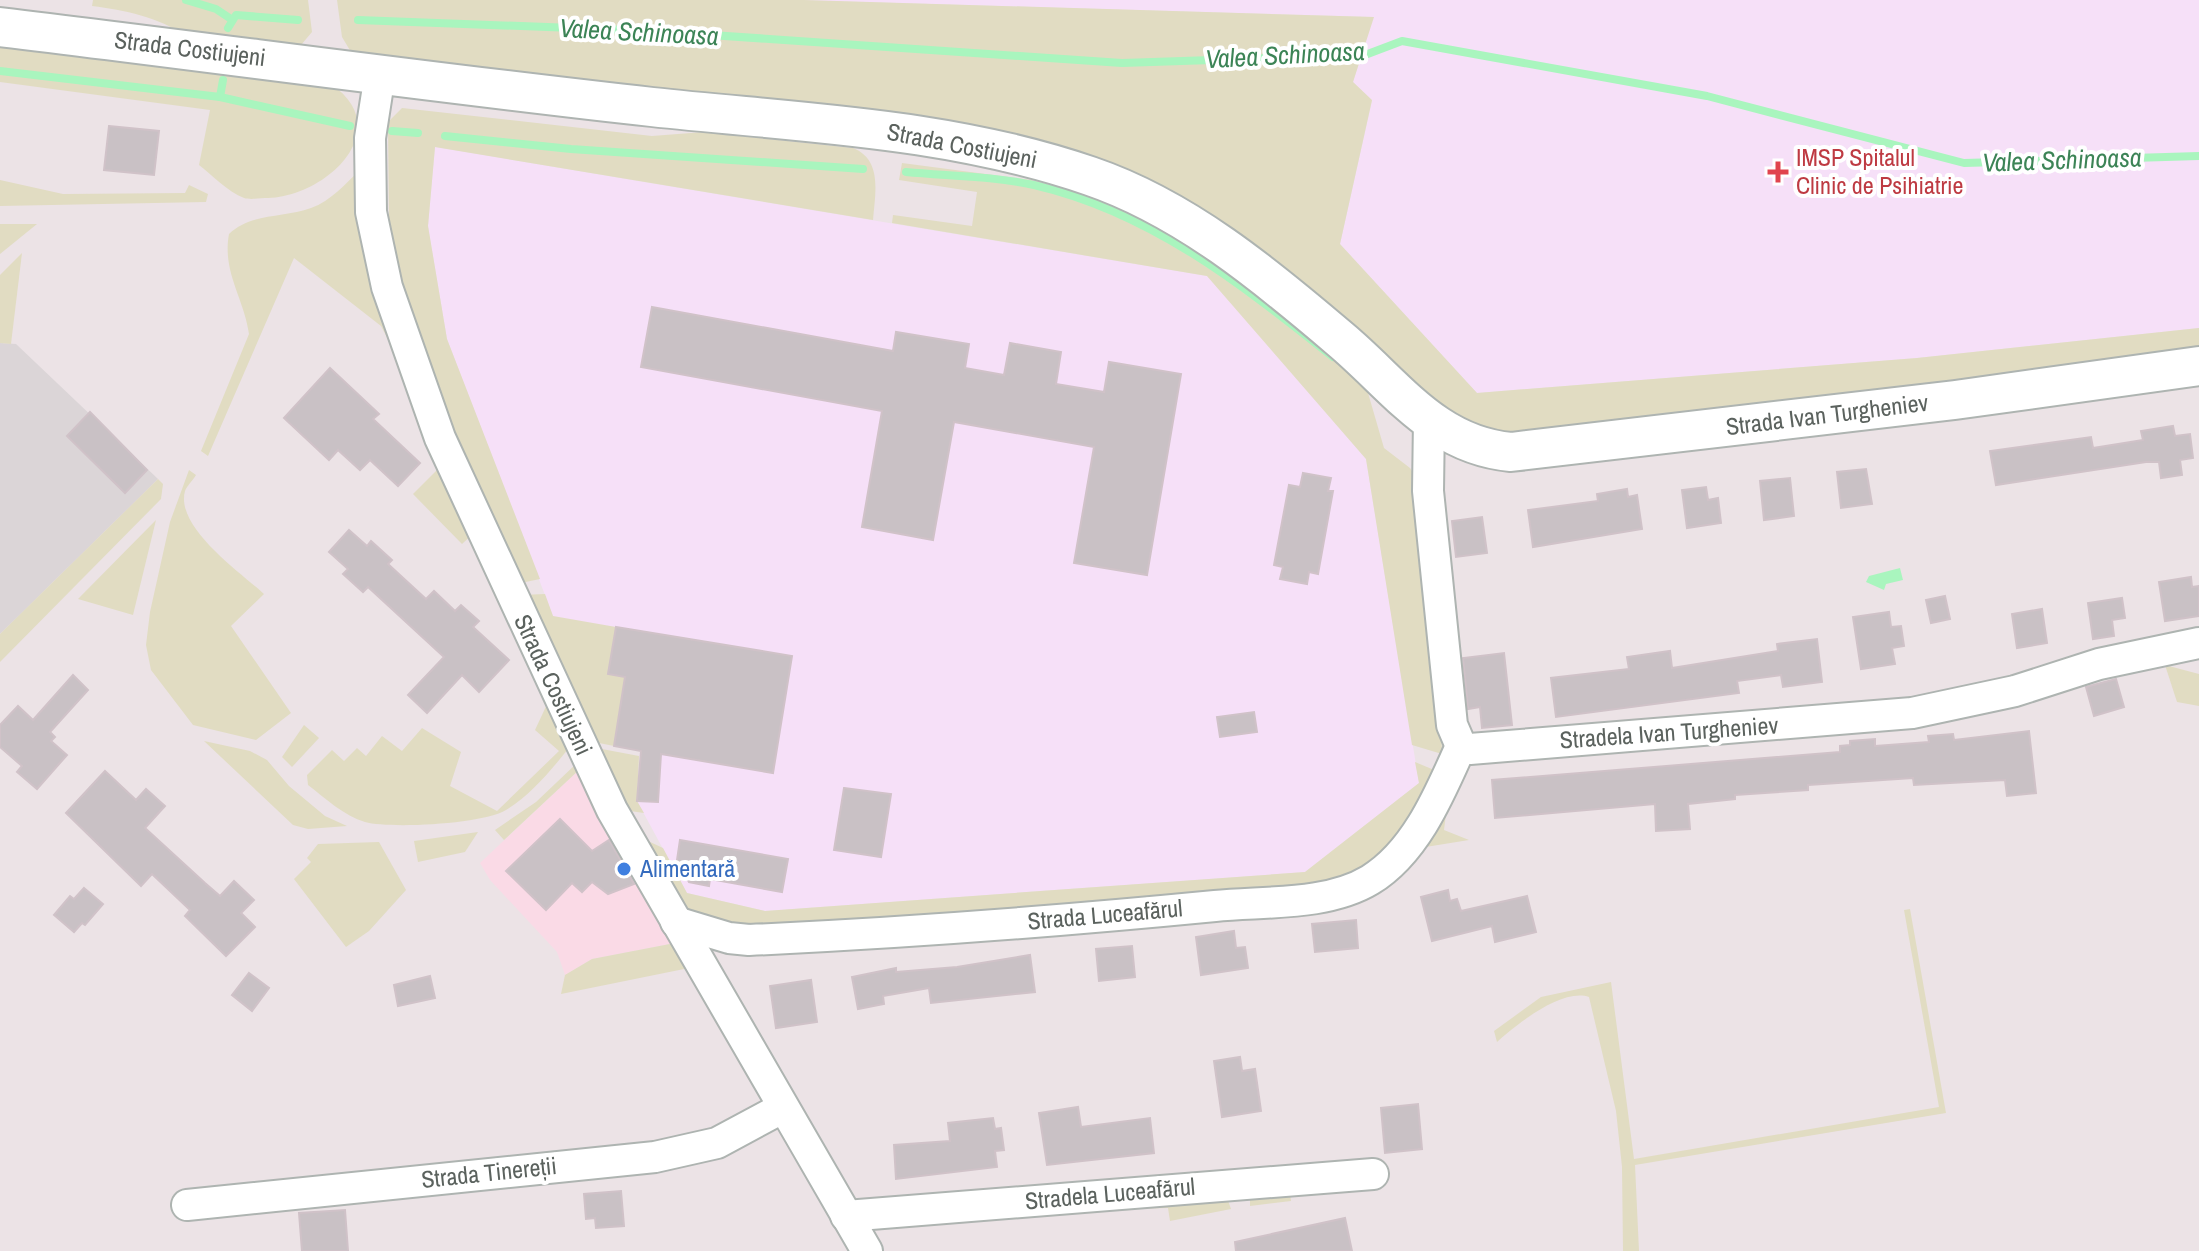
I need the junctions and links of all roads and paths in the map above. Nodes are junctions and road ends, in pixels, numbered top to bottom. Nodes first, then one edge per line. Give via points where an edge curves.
1 (0, 27) edge
2 (380, 74) junction
3 (2199, 366) edge
4 (1442, 429) junction
5 (2199, 643) edge
6 (1461, 746) junction
7 (676, 922) junction
8 (782, 1108) junction
9 (1373, 1174) dead end
10 (187, 1205) dead end
11 (846, 1216) junction
12 (867, 1251) edge

1 - 2 street, Strada Costiujeni
2 - 4 street, Strada Costiujeni via 887,130 1011,150 1088,175 1151,201 1243,262
2 - 7 street, Strada Costiujeni via 370,138 371,212 387,287 416,377 612,810
3 - 4 street, Strada Ivan Turgheniev via 1511,452 1485,450
4 - 6 street via 1428,491 1452,725
5 - 6 street, Stradela Ivan Turgheniev via 1912,713 1484,750
6 - 7 street, Strada Luceafărul via 1424,822 1391,861 1372,879 1324,896 749,940
7 - 8 street, Strada Costiujeni
8 - 10 street, Strada Tinereții via 717,1143 655,1157
8 - 11 street, Strada Costiujeni
9 - 11 street, Stradela Luceafărul
11 - 12 street, Strada Costiujeni

